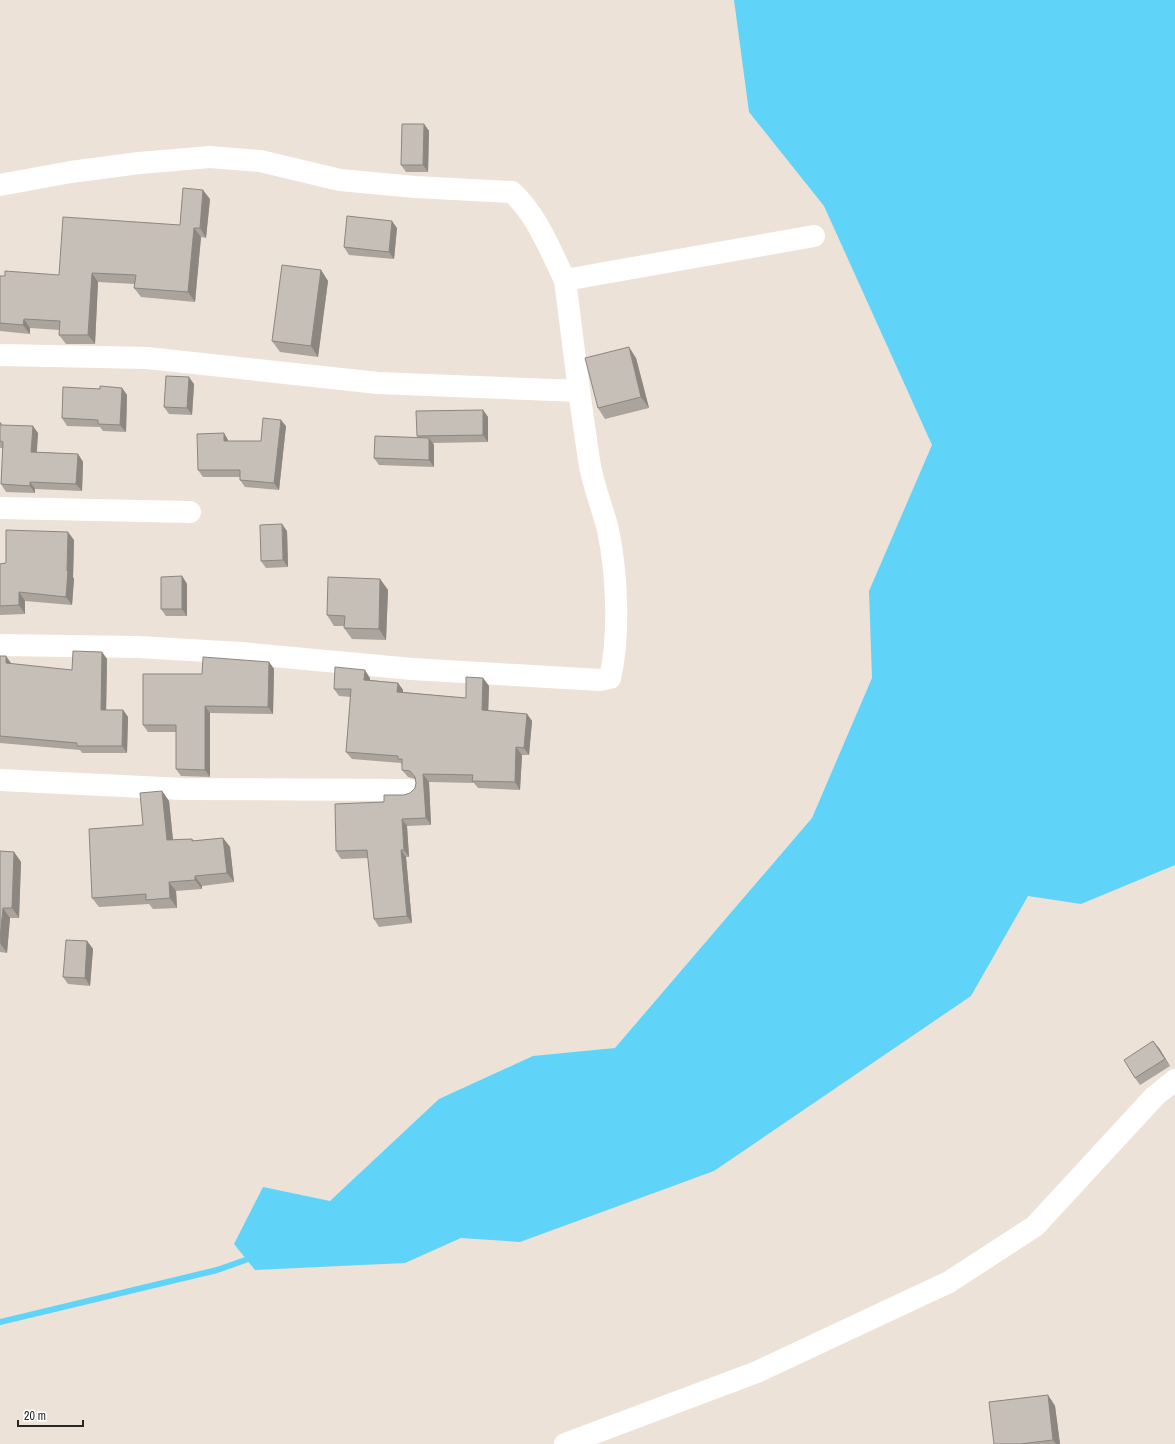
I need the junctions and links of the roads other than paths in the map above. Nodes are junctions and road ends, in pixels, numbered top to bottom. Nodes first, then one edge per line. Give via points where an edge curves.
1 (0, 185) edge
2 (814, 236) dead end
3 (565, 280) junction
4 (0, 355) edge
5 (580, 391) junction
6 (0, 508) edge
7 (190, 512) dead end
8 (0, 645) edge
9 (0, 780) edge
10 (409, 790) dead end
11 (1175, 1080) edge
12 (565, 1444) edge

1 - 3 street via 71,172 210,157 260,161 340,180 512,192 523,202
2 - 3 street
3 - 5 street
4 - 5 street via 147,358 378,384
5 - 8 street via 591,468 608,530 615,573 616,630 610,678 600,680 412,669 241,653 138,647
6 - 7 street
9 - 10 street via 183,789
11 - 12 street via 1155,1096 1034,1226 949,1282 757,1372

